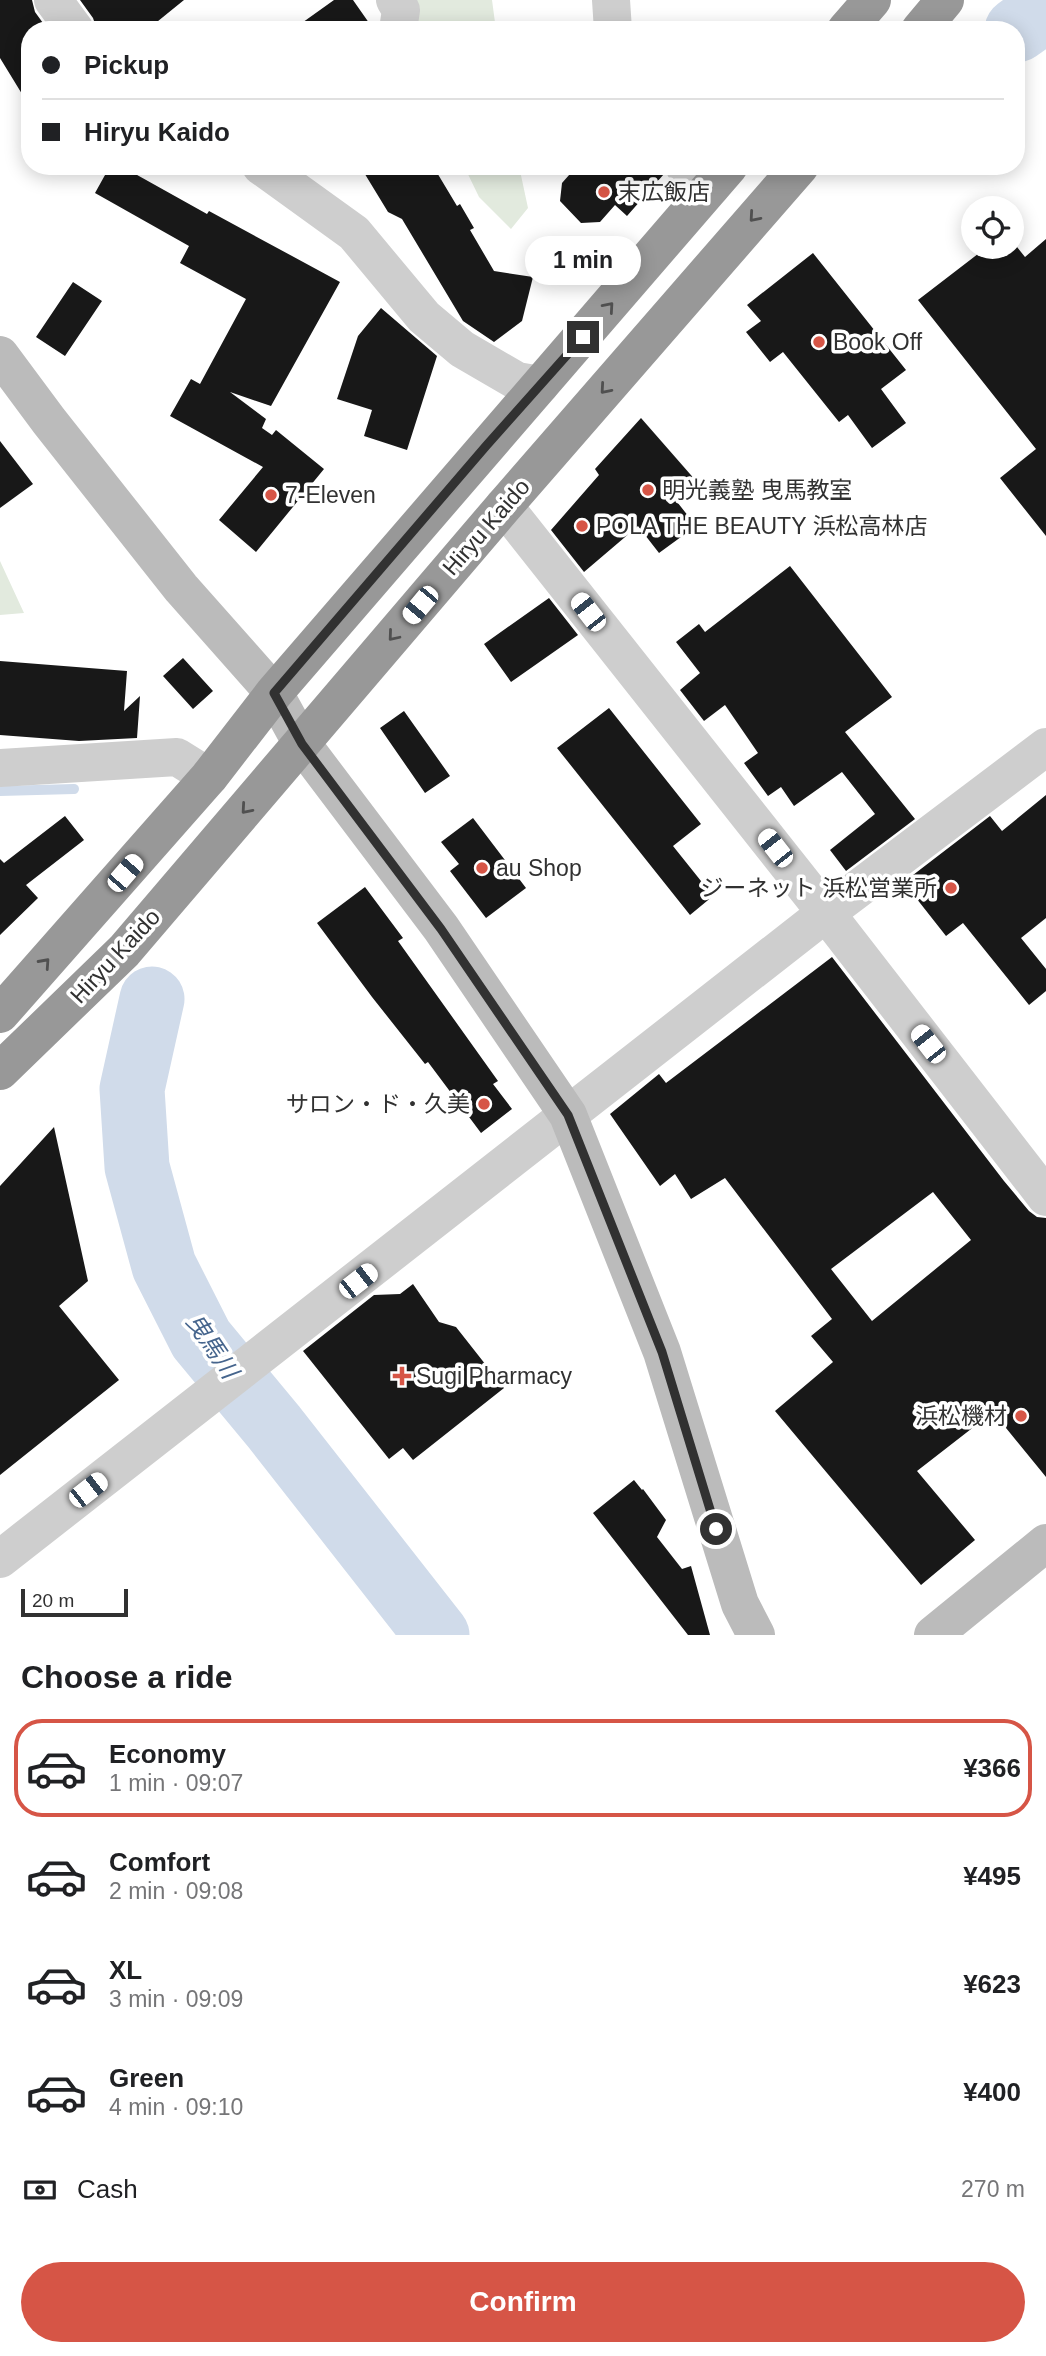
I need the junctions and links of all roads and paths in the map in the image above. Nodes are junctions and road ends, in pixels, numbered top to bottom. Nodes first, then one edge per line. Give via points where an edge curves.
1 (53, 0) edge
2 (395, 0) edge
3 (611, 0) edge
4 (872, 0) edge
5 (945, 0) edge
6 (68, 21) edge
7 (399, 21) edge
8 (612, 21) edge
9 (854, 21) edge
10 (928, 21) edge
11 (274, 175) edge
12 (706, 175) edge
13 (792, 175) edge
14 (0, 355) edge
15 (540, 385) junction
16 (504, 506) junction
17 (274, 693) junction
18 (302, 744) junction
19 (1046, 747) edge
20 (0, 768) edge
21 (209, 777) junction
22 (826, 913) junction
23 (0, 1014) edge
24 (0, 1071) edge
25 (568, 1115) junction
26 (1046, 1196) edge
27 (1046, 1543) edge
28 (0, 1559) edge
29 (756, 1635) edge
30 (933, 1635) edge

1 - 6 street
2 - 7 street via 401,10
3 - 8 street
4 - 9 highway
5 - 10 highway
11 - 15 street via 354,233 424,317 463,349 517,381
15 -> 12 highway, Hiryu Kaido
13 -> 16 highway, Hiryu Kaido
14 - 17 street via 181,588
15 - 17 highway, Hiryu Kaido
16 -> 18 highway, Hiryu Kaido
16 - 22 street
17 - 18 street
17 - 21 highway, Hiryu Kaido
18 -> 24 highway, Hiryu Kaido via 124,951
18 - 25 street via 441,929
19 - 22 street
20 - 21 street via 177,757
23 -> 21 highway, Hiryu Kaido
22 - 25 street
22 - 26 street
25 - 28 street
25 - 29 street via 662,1352 740,1604
27 - 30 street

